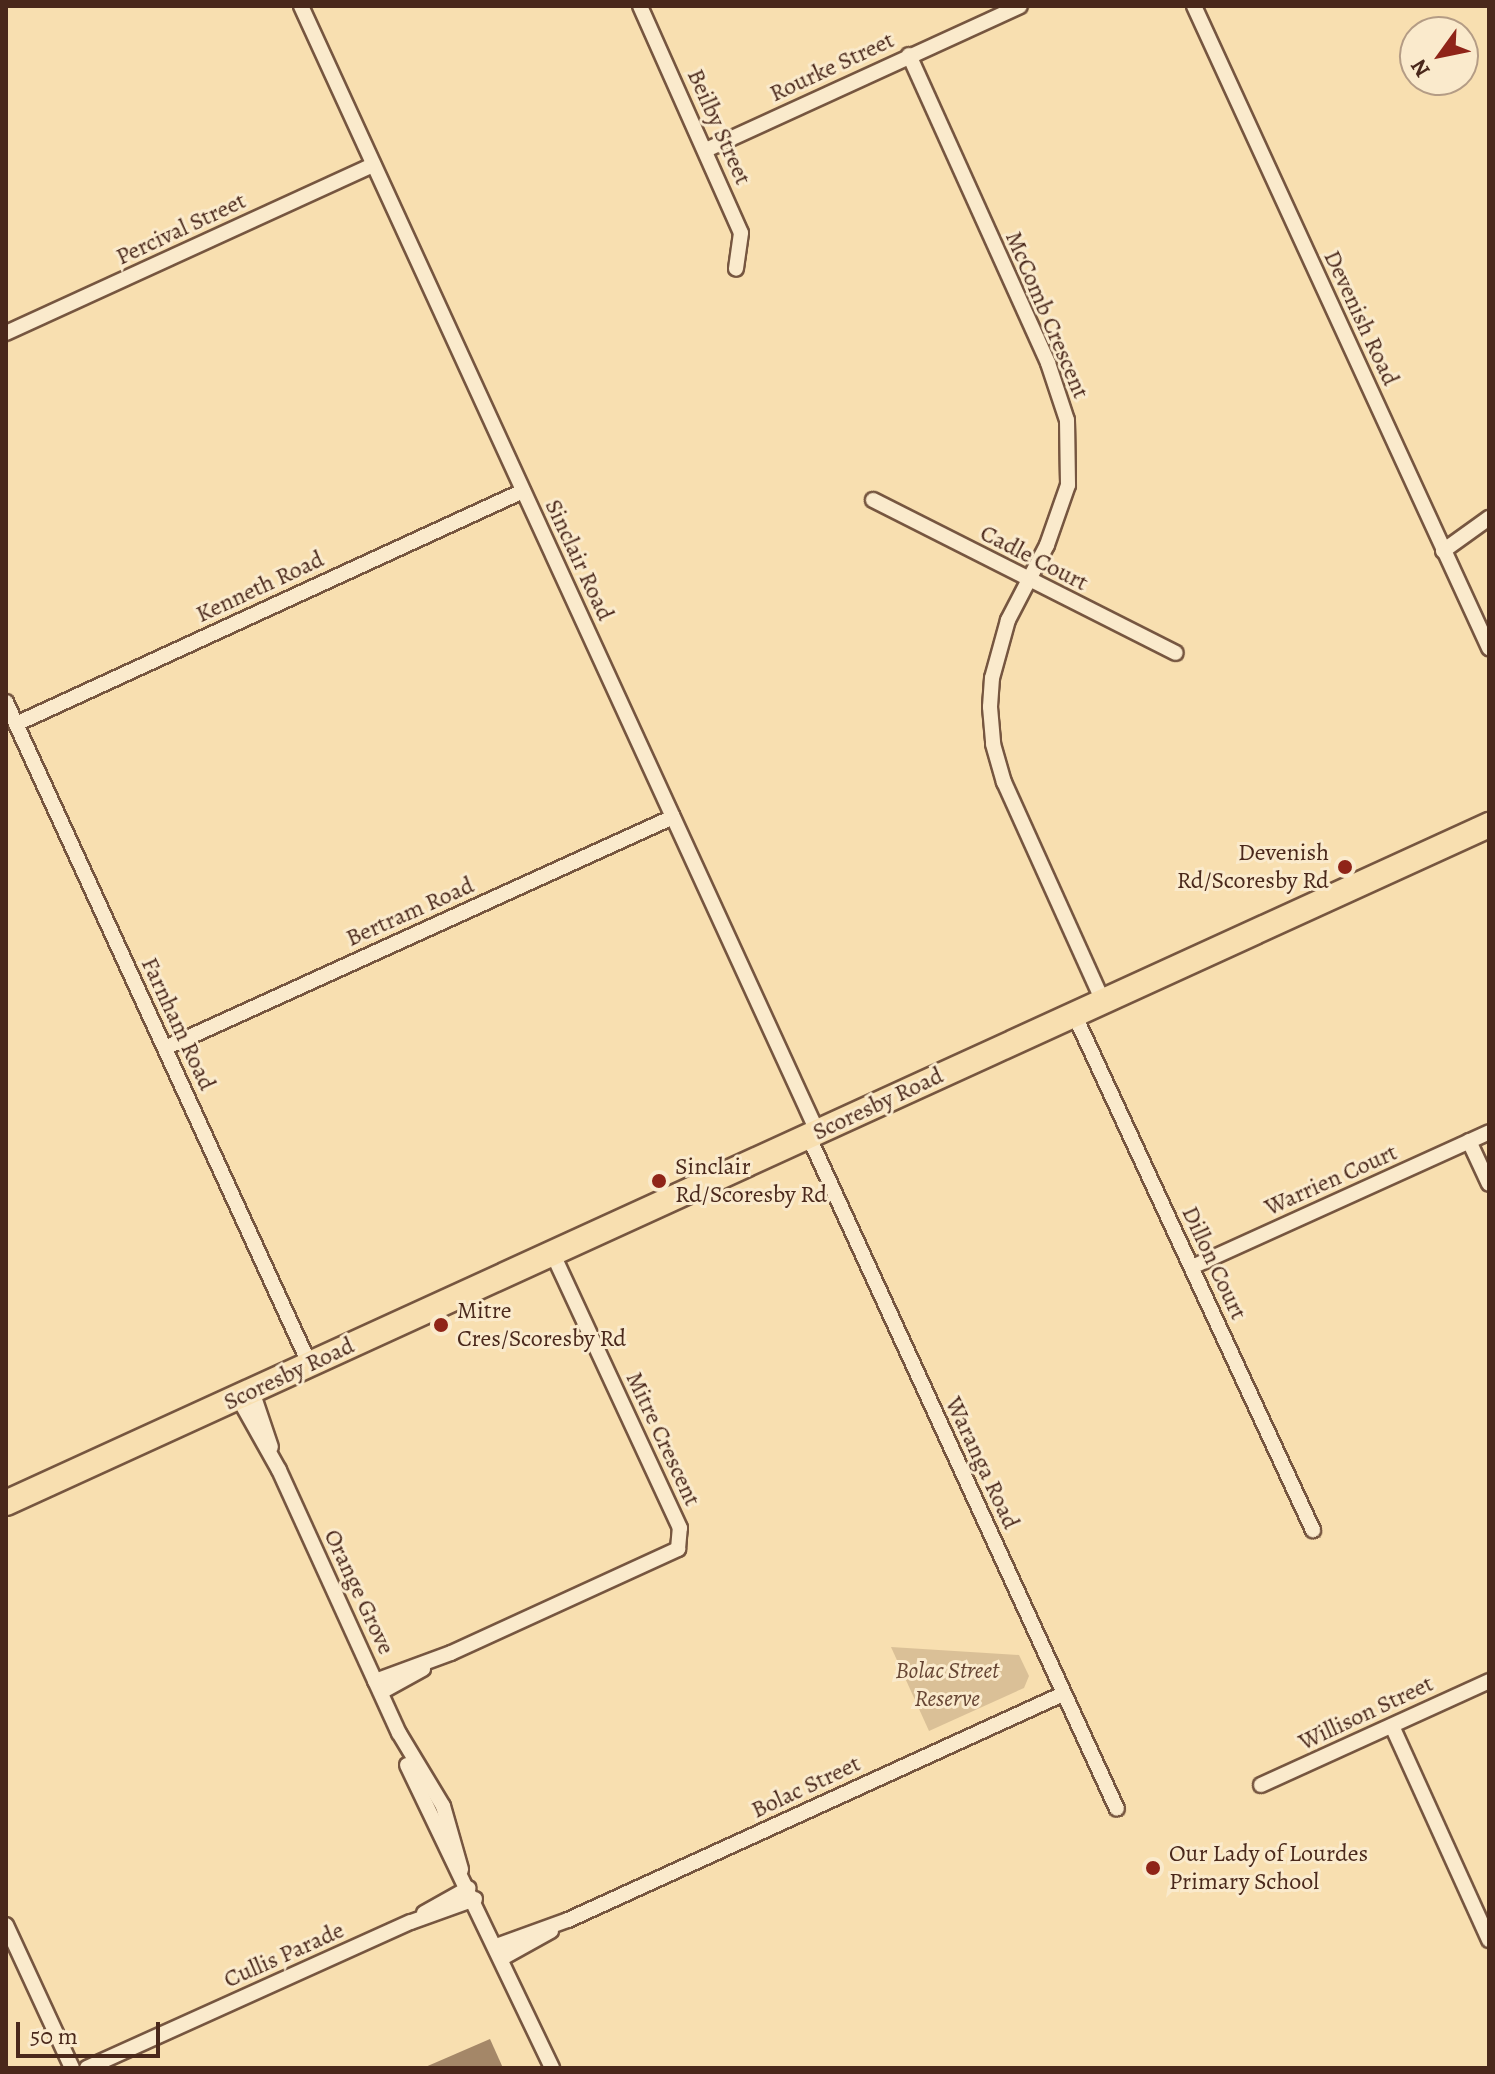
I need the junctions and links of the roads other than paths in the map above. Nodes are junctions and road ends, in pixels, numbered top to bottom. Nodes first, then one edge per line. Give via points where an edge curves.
1 (301, 6) edge
2 (640, 6) edge
3 (1020, 6) edge
4 (1194, 6) edge
5 (909, 55) junction
6 (706, 150) junction
7 (373, 165) junction
8 (736, 269) dead end
9 (6, 333) edge
10 (523, 491) junction
11 (873, 500) dead end
12 (1489, 518) edge
13 (1443, 551) junction
14 (1029, 581) junction
15 (1489, 648) edge
16 (1176, 653) dead end
17 (6, 702) edge
18 (16, 724) junction
19 (673, 817) junction
20 (1489, 825) edge
21 (1103, 1001) junction
22 (1074, 1014) junction
23 (165, 1048) junction
24 (1489, 1132) edge
25 (813, 1133) junction
26 (1469, 1141) junction
27 (1489, 1184) edge
28 (552, 1252) junction
29 (1192, 1267) junction
30 (310, 1365) junction
31 (245, 1394) junction
32 (6, 1503) edge
33 (1313, 1530) dead end
34 (1489, 1681) edge
35 (378, 1686) junction
36 (1063, 1694) junction
37 (1392, 1726) junction
38 (1261, 1785) dead end
39 (1117, 1809) dead end
40 (472, 1894) junction
41 (6, 1925) edge
42 (1489, 1940) edge
43 (499, 1952) junction
44 (72, 2068) edge
45 (87, 2068) edge
46 (552, 2068) edge

1 - 7 street, Sinclair Road
2 - 6 street, Beilby Street
3 - 5 street, Rourke Street
4 - 13 street, Devenish Road
5 - 6 street, Rourke Street
5 - 14 street, McComb Crescent via 1048,363 1067,420 1068,485
6 - 8 street, Beilby Street via 741,233
7 - 9 street, Percival Street
7 - 10 street, Sinclair Road
10 - 18 street, Kenneth Road
10 - 19 street, Sinclair Road
11 - 14 street, Cadle Court
12 - 13 street
13 - 15 street, Devenish Road
14 - 16 street, Cadle Court
14 - 21 street, McComb Crescent via 997,654 990,707 993,744 1004,782
17 - 18 street, Farnham Road
18 - 23 street, Farnham Road
19 - 23 street, Bertram Road
19 - 25 street, Sinclair Road
20 - 21 main road, Scoresby Road
21 - 22 main road, Scoresby Road
22 - 25 main road, Scoresby Road
22 - 29 street, Dillon Court
23 - 30 street, Farnham Road
24 - 26 street, Warrien Court
25 - 28 main road, Scoresby Road
25 - 36 street, Waranga Road
26 - 27 street
26 - 29 street, Warrien Court
28 - 30 main road, Scoresby Road
28 - 35 street, Mitre Crescent via 680,1528 678,1549
29 - 33 street, Dillon Court
30 - 31 main road, Scoresby Road
31 - 32 main road, Scoresby Road
31 - 35 street, Orange Grove
34 - 37 street, Willison Street
35 - 40 street, Orange Grove via 443,1806
36 - 39 street, Waranga Road
36 - 43 street, Bolac Street
37 - 38 street, Willison Street
37 - 42 street
40 - 43 street, Orange Grove
40 - 45 street, Cullis Parade
41 - 44 street
43 - 46 street, Orange Grove

